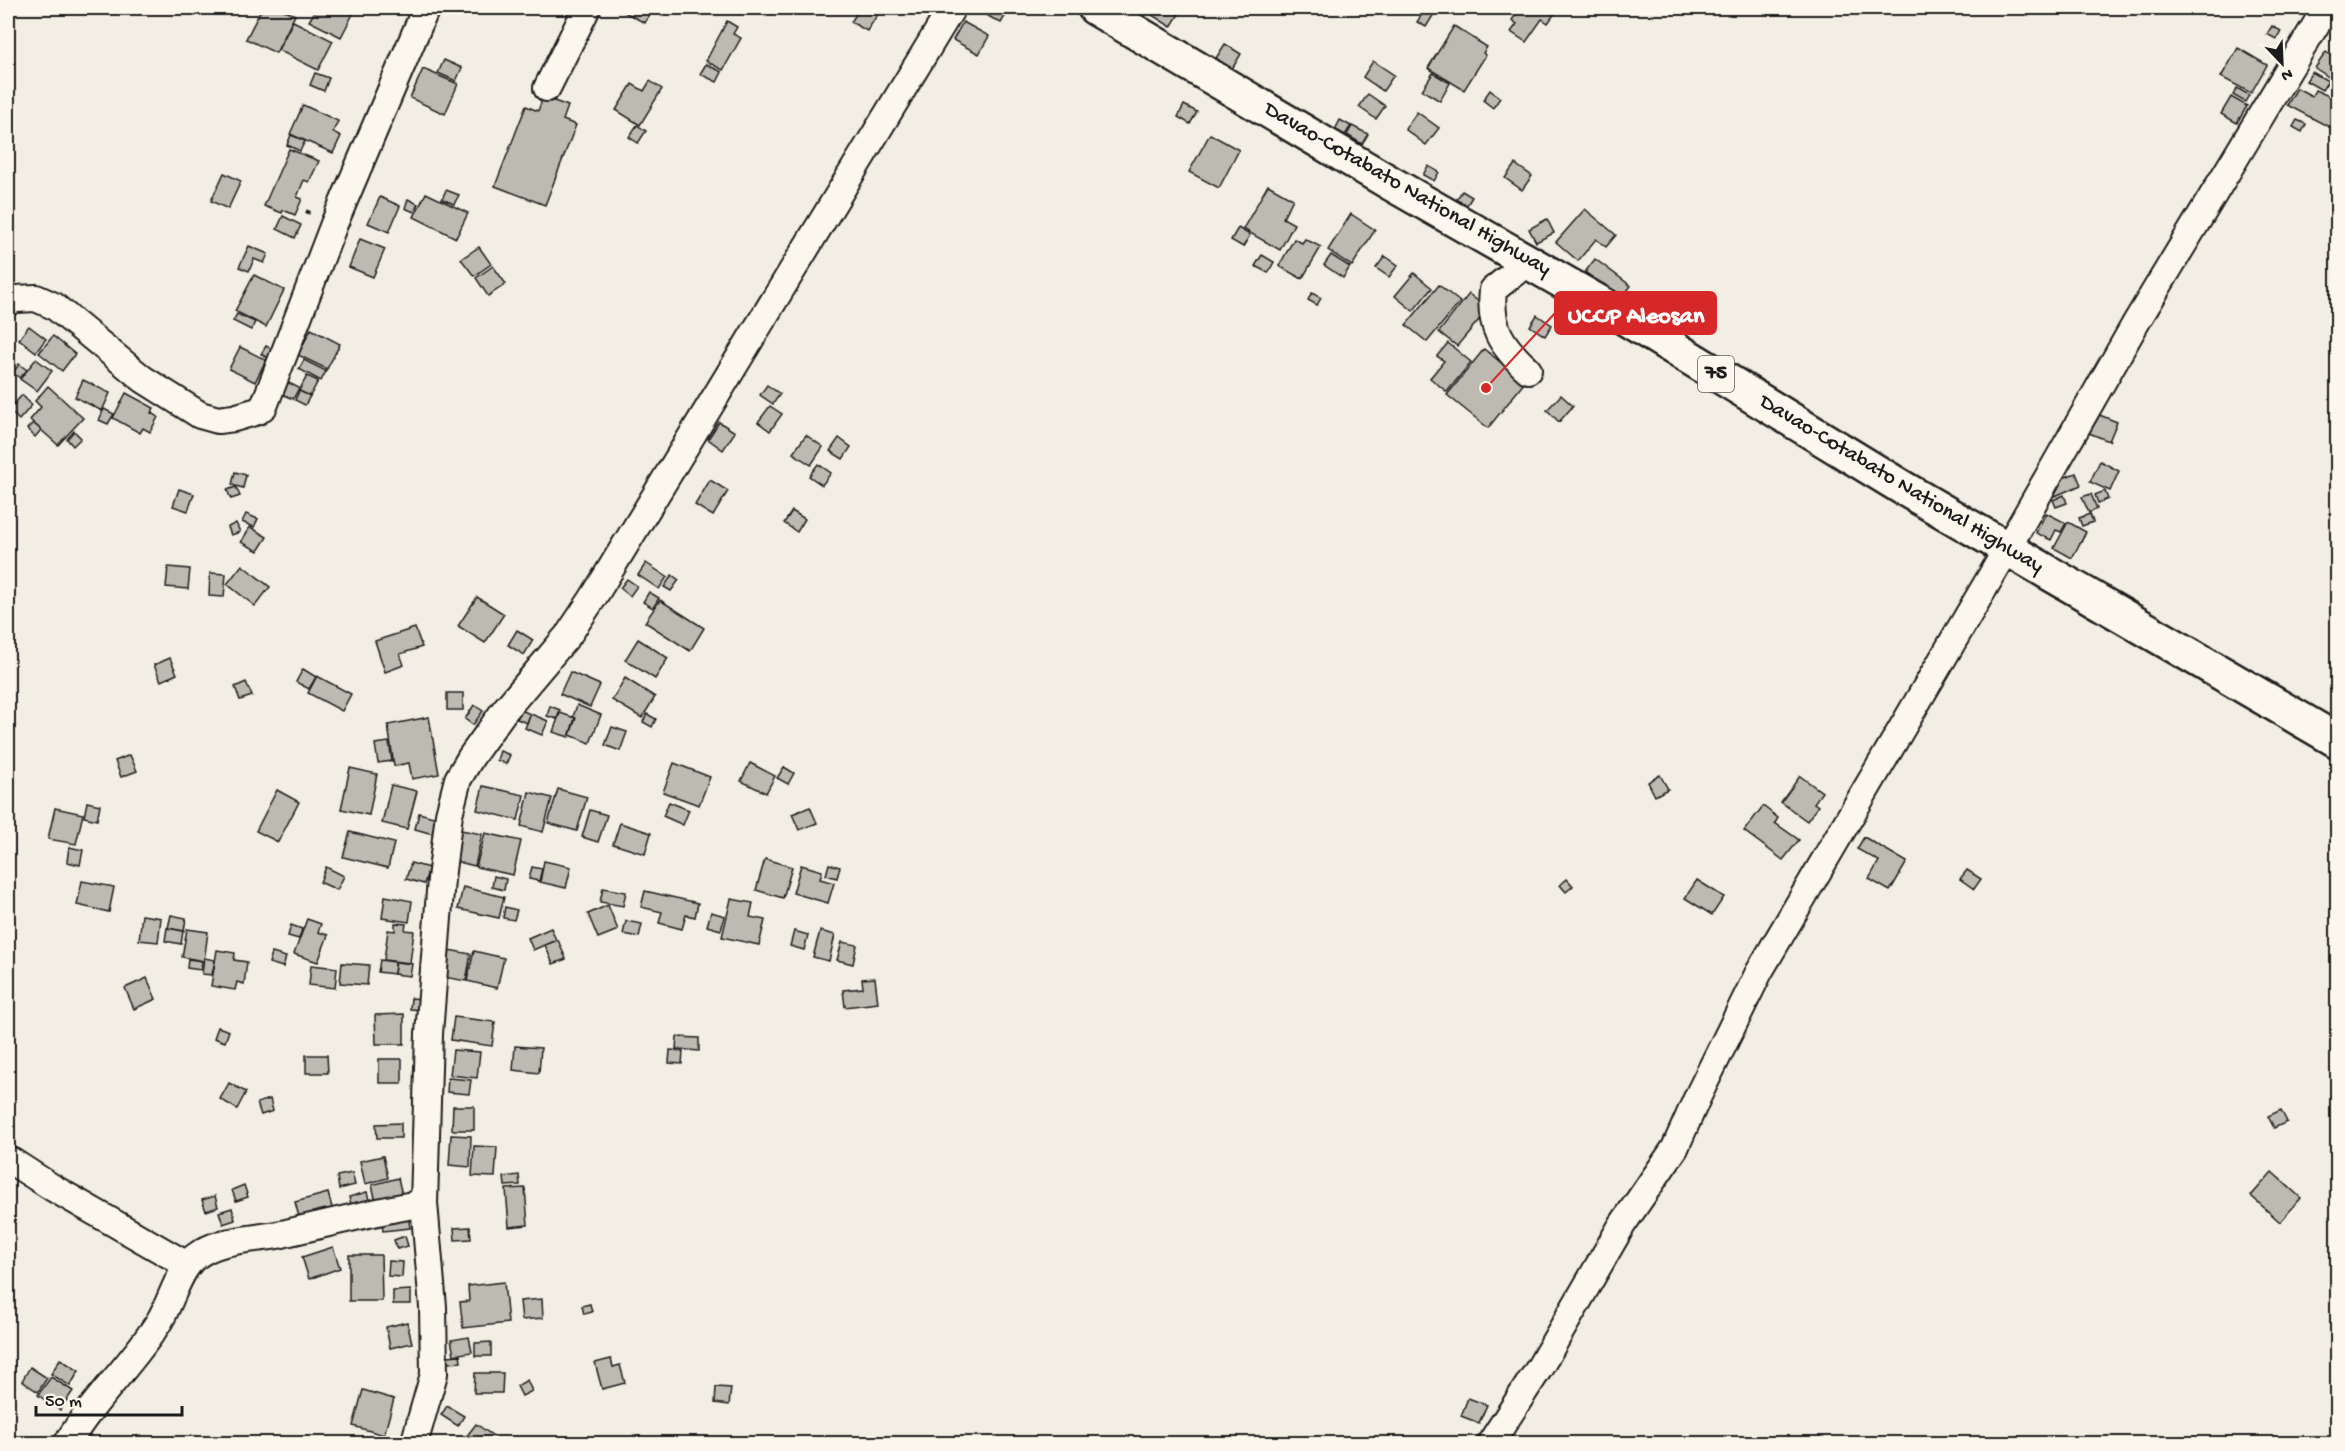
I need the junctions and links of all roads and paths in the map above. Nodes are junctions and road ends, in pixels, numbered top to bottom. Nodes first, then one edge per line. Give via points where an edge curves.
1 (426, 8) edge
2 (587, 8) edge
3 (952, 8) edge
4 (1095, 8) edge
5 (2326, 8) edge
6 (547, 88) dead end
7 (1529, 261) junction
8 (8, 302) edge
9 (1528, 370) dead end
10 (2007, 549) junction
11 (2337, 741) edge
12 (8, 1159) edge
13 (424, 1203) junction
14 (187, 1265) junction
15 (68, 1443) edge
16 (414, 1443) edge
17 (1490, 1443) edge

1 - 8 street via 334,224 264,406 258,411 218,420 200,415 143,379 54,306 36,298
2 - 6 street
3 - 13 street via 593,598 569,634 489,730 458,779 449,814 441,879 429,1034
4 - 7 highway, Davao-Cotabato National Highway / 75
5 - 10 street via 2137,321
7 - 9 street via 1493,290 1492,302 1503,344
7 - 10 highway, Davao-Cotabato National Highway / 75
10 - 11 highway, Davao-Cotabato National Highway / 75
10 - 17 street via 1759,972 1675,1148 1622,1225
12 - 14 street
13 - 14 street via 238,1240 207,1249
13 - 16 street via 434,1374
14 - 15 street via 151,1334

